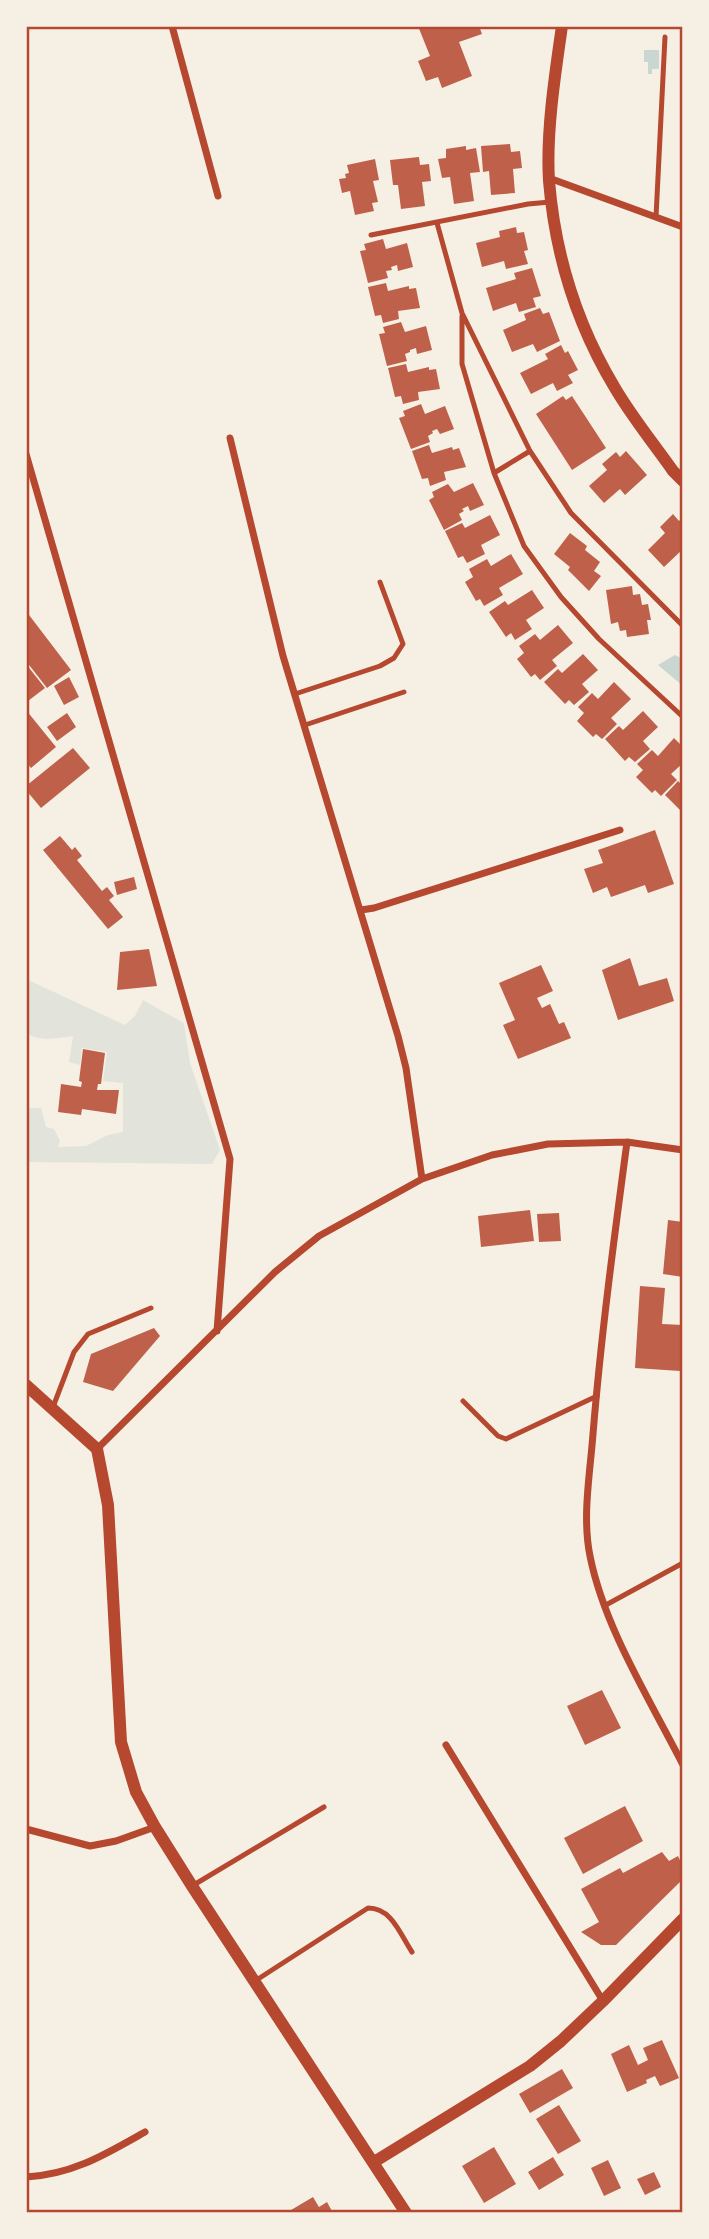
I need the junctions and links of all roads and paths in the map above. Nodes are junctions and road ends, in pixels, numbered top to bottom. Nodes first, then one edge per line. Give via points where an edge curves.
1 (172, 26) edge
2 (562, 26) edge
3 (665, 37) dead end
4 (549, 178) junction
5 (218, 196) dead end
6 (552, 202) junction
7 (656, 217) junction
8 (437, 223) junction
9 (683, 227) edge
10 (371, 235) dead end
11 (462, 313) junction
12 (230, 438) dead end
13 (530, 452) junction
14 (26, 454) edge
15 (494, 473) junction
16 (683, 481) edge
17 (380, 582) dead end
18 (683, 626) edge
19 (404, 692) dead end
20 (295, 694) junction
21 (683, 717) edge
22 (305, 725) junction
23 (620, 830) dead end
24 (361, 910) junction
25 (627, 1142) junction
26 (683, 1150) edge
27 (422, 1179) junction
28 (151, 1308) dead end
29 (217, 1331) junction
30 (26, 1385) edge
31 (597, 1396) junction
32 (463, 1401) dead end
33 (53, 1408) junction
34 (97, 1449) junction
35 (683, 1563) edge
36 (604, 1606) junction
37 (446, 1745) dead end
38 (683, 1765) edge
39 (324, 1807) dead end
40 (155, 1827) junction
41 (26, 1829) edge
42 (192, 1886) junction
43 (683, 1919) edge
44 (412, 1952) dead end
45 (255, 1981) junction
46 (603, 2001) junction
47 (145, 2132) dead end
48 (374, 2162) junction
49 (26, 2176) edge
50 (406, 2213) edge

1 - 5 street
2 - 4 street
3 - 7 lane
4 - 6 street
4 - 7 street
6 - 8 lane
6 - 16 street via 557,244 579,314 615,387
7 - 9 street
8 - 10 lane
8 - 11 lane
11 - 13 lane
11 - 15 lane via 462,364
12 - 20 street
13 - 15 lane
13 - 18 lane via 570,513
14 - 29 street via 230,1158
15 - 21 lane via 524,545 561,597 598,639
17 - 20 lane via 403,644 394,658
19 - 22 lane
20 - 22 street
22 - 24 street
23 - 24 street
24 - 27 street via 406,1068
25 - 26 street
25 - 27 street via 548,1144 492,1155
25 - 31 street
27 - 29 street via 319,1237 275,1272
28 - 33 lane via 88,1334 74,1352
29 - 34 street
30 - 33 street
31 - 32 lane via 506,1438 498,1436
31 - 36 street via 587,1520 589,1554
33 - 34 street
34 - 40 street via 108,1505 121,1742 136,1792
35 - 36 lane
36 - 38 street
37 - 46 street
39 - 42 lane
40 - 41 street via 90,1846
40 - 42 street
42 - 45 street
43 - 46 street
44 - 45 lane via 389,1914 368,1908
45 - 48 street
46 - 48 street via 530,2066
47 - 49 street via 89,2163 60,2173
48 - 50 street

